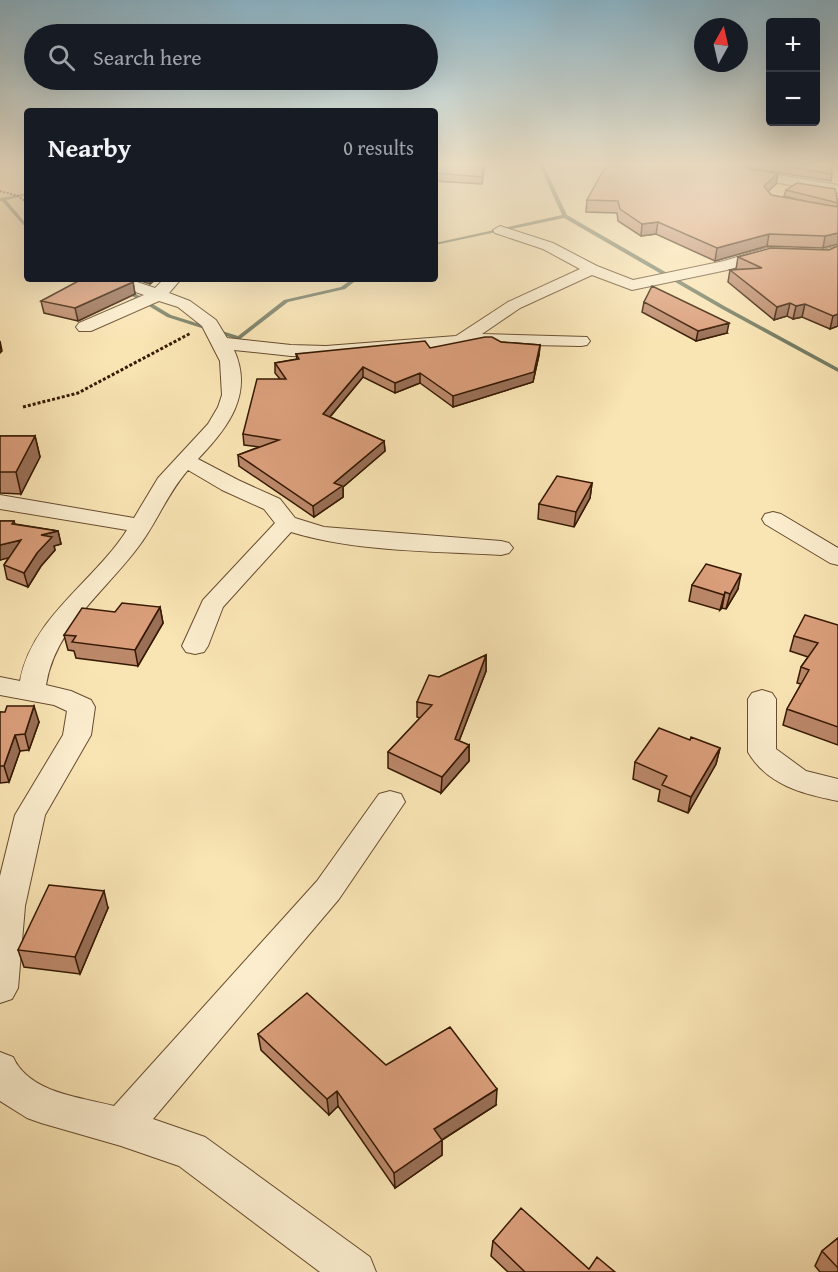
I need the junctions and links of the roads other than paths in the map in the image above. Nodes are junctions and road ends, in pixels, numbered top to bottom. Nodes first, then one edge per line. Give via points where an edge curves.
1 (500, 230) dead end
2 (838, 250) edge
3 (592, 269) junction
4 (121, 282) edge
5 (169, 282) edge
6 (158, 295) junction
7 (86, 327) dead end
8 (460, 341) junction
9 (581, 341) dead end
10 (222, 343) junction
11 (187, 461) junction
12 (0, 502) edge
13 (773, 519) dead end
14 (287, 523) junction
15 (142, 526) junction
16 (501, 548) dead end
17 (838, 558) edge
18 (195, 646) dead end
19 (0, 687) edge
20 (32, 691) junction
21 (762, 699) dead end
22 (838, 790) edge
23 (390, 802) dead end
24 (4, 907) edge
25 (0, 988) edge
26 (0, 1069) edge
27 (121, 1126) junction
28 (355, 1272) edge

1 - 3 street via 548,246
2 - 3 street via 825,255 767,253 640,285 623,284
3 - 8 street via 514,305
4 - 6 street
5 - 6 street
6 - 7 street
6 - 10 street via 184,304 210,324
8 - 9 street
8 - 10 street via 343,352
10 - 11 street via 233,375 231,398 213,430
11 - 14 street via 273,504
11 - 15 street via 164,484
12 - 15 street
13 - 17 street
14 - 16 street via 322,534
14 - 18 street via 212,604
15 - 20 street via 52,636 38,662
19 - 20 street
20 - 24 street via 81,707 80,716 77,735 30,815
21 - 22 street via 762,752 779,770 806,784
23 - 27 street via 328,890
24 - 25 street
26 - 27 street via 5,1081 24,1097
27 - 28 street via 191,1151

